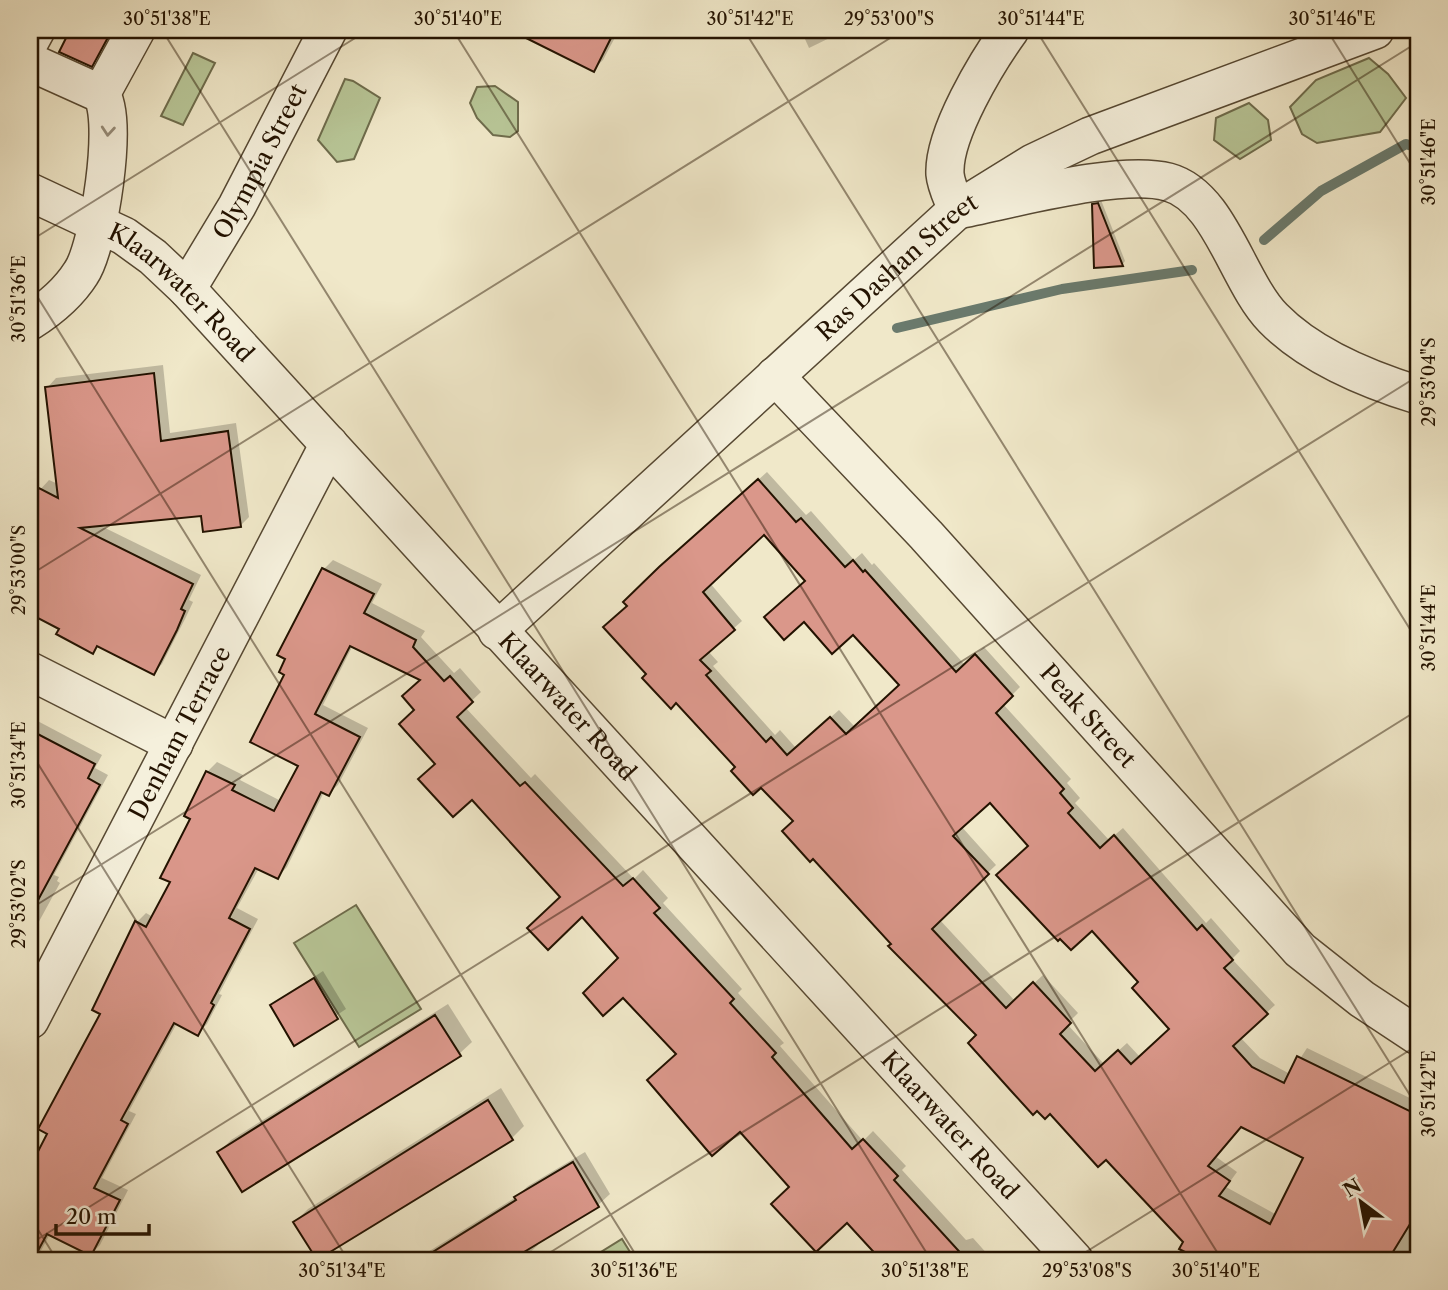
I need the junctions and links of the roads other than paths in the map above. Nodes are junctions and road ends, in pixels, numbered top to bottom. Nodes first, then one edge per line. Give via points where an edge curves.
1 (36, 30) edge
2 (135, 30) edge
3 (328, 30) edge
4 (1010, 30) edge
5 (1375, 30) edge
6 (30, 41) edge
7 (30, 62) edge
8 (101, 93) junction
9 (30, 192) edge
10 (957, 210) junction
11 (100, 225) junction
12 (187, 289) junction
13 (30, 321) edge
14 (775, 376) junction
15 (1418, 396) edge
16 (329, 443) junction
17 (497, 631) junction
18 (30, 671) edge
19 (174, 744) junction
20 (30, 1020) edge
21 (1417, 1035) edge
22 (1074, 1260) edge

1 - 6 street
2 - 8 street
3 - 12 street, Olympia Street via 237,206
4 - 10 street via 954,131 946,174
5 - 10 street, Ras Dashan Street via 1090,136 1032,163
7 - 8 street
8 -> 11 street via 109,115
9 - 11 street, Klaarwater Road
10 - 14 street, Ras Dashan Street
10 - 15 street via 1108,181 1170,183 1210,214 1248,286 1275,320 1355,372
11 - 12 street, Klaarwater Road via 153,257
11 - 13 street via 83,272
12 - 16 street, Klaarwater Road
14 - 17 street, Ras Dashan Street
14 - 21 street, Peak Street via 926,535 1300,950
16 - 17 street, Klaarwater Road
16 - 19 street, Denham Terrace
17 - 22 street, Klaarwater Road
18 - 19 street
19 - 20 street, Denham Terrace

